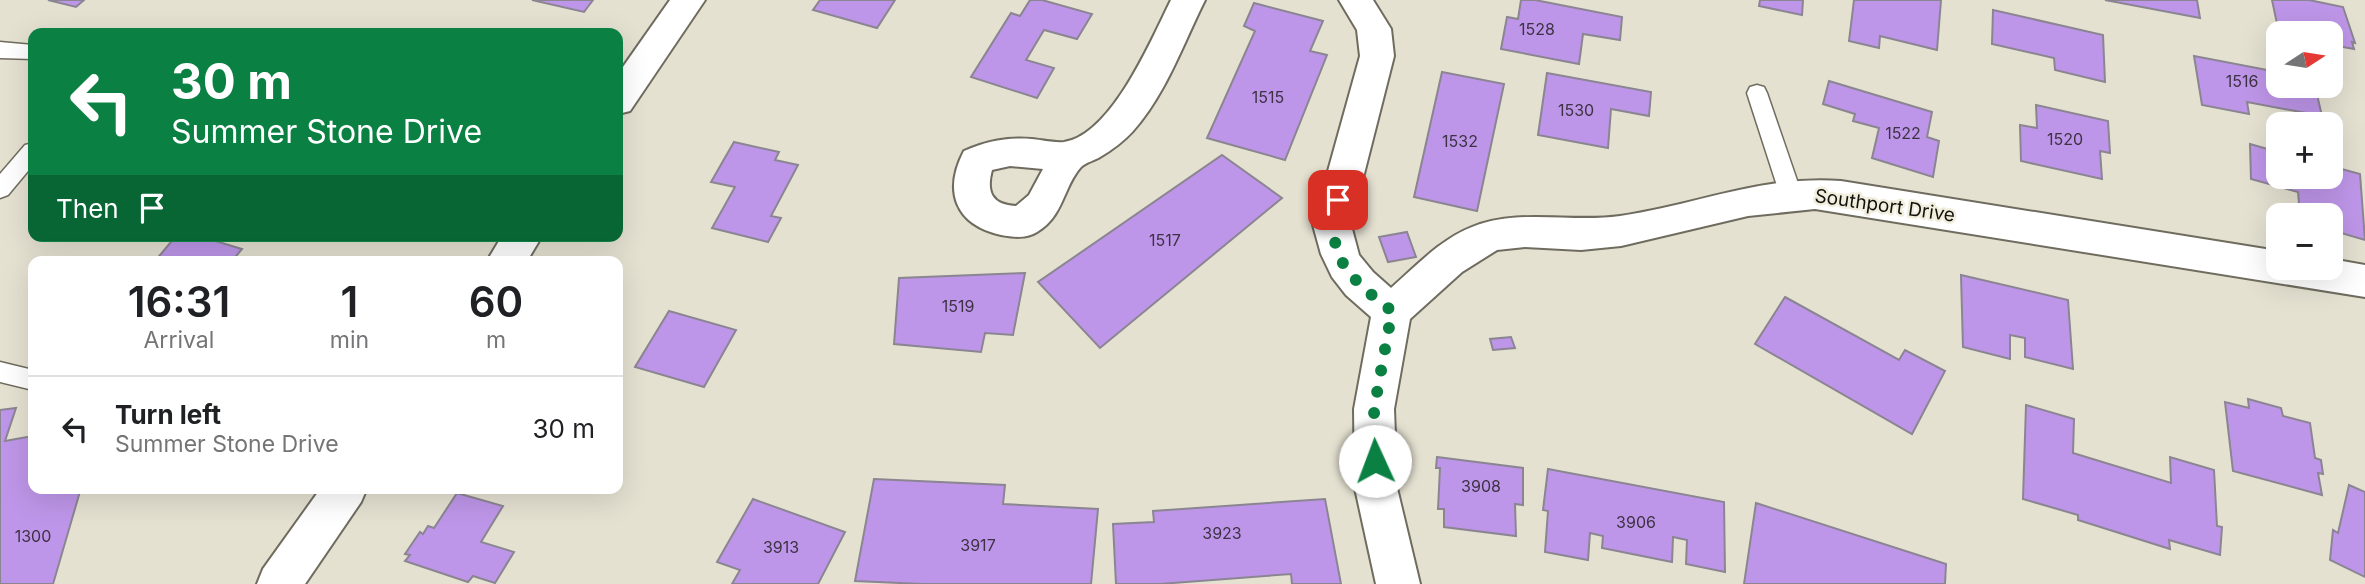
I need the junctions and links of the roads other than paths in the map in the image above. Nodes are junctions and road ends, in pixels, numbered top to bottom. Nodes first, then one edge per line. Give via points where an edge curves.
1 (688, 0) edge
2 (1188, 0) edge
3 (1356, 0) edge
4 (0, 50) edge
5 (28, 52) edge
6 (1757, 93) dead end
7 (623, 94) edge
8 (28, 155) edge
9 (1069, 156) dead end
10 (8, 169) edge
11 (0, 189) edge
12 (1791, 195) junction
13 (2266, 265) edge
14 (2343, 277) edge
15 (2365, 281) edge
16 (1392, 311) junction
17 (0, 372) edge
18 (28, 379) edge
19 (342, 494) edge
20 (279, 584) edge
21 (1398, 584) edge

1 - 7 street
2 - 9 street via 1135,103 1116,130
3 - 16 street via 1374,29 1377,56 1332,225 1337,252 1356,283
4 - 5 lane
6 - 12 lane
8 - 10 lane
10 - 11 lane
12 - 13 street, Southport Drive via 1841,196
12 - 16 street, Southport Drive via 1637,228 1594,234 1513,232 1485,238
14 - 15 street
16 - 21 street via 1374,409 1376,488
17 - 18 lane
19 - 20 street

